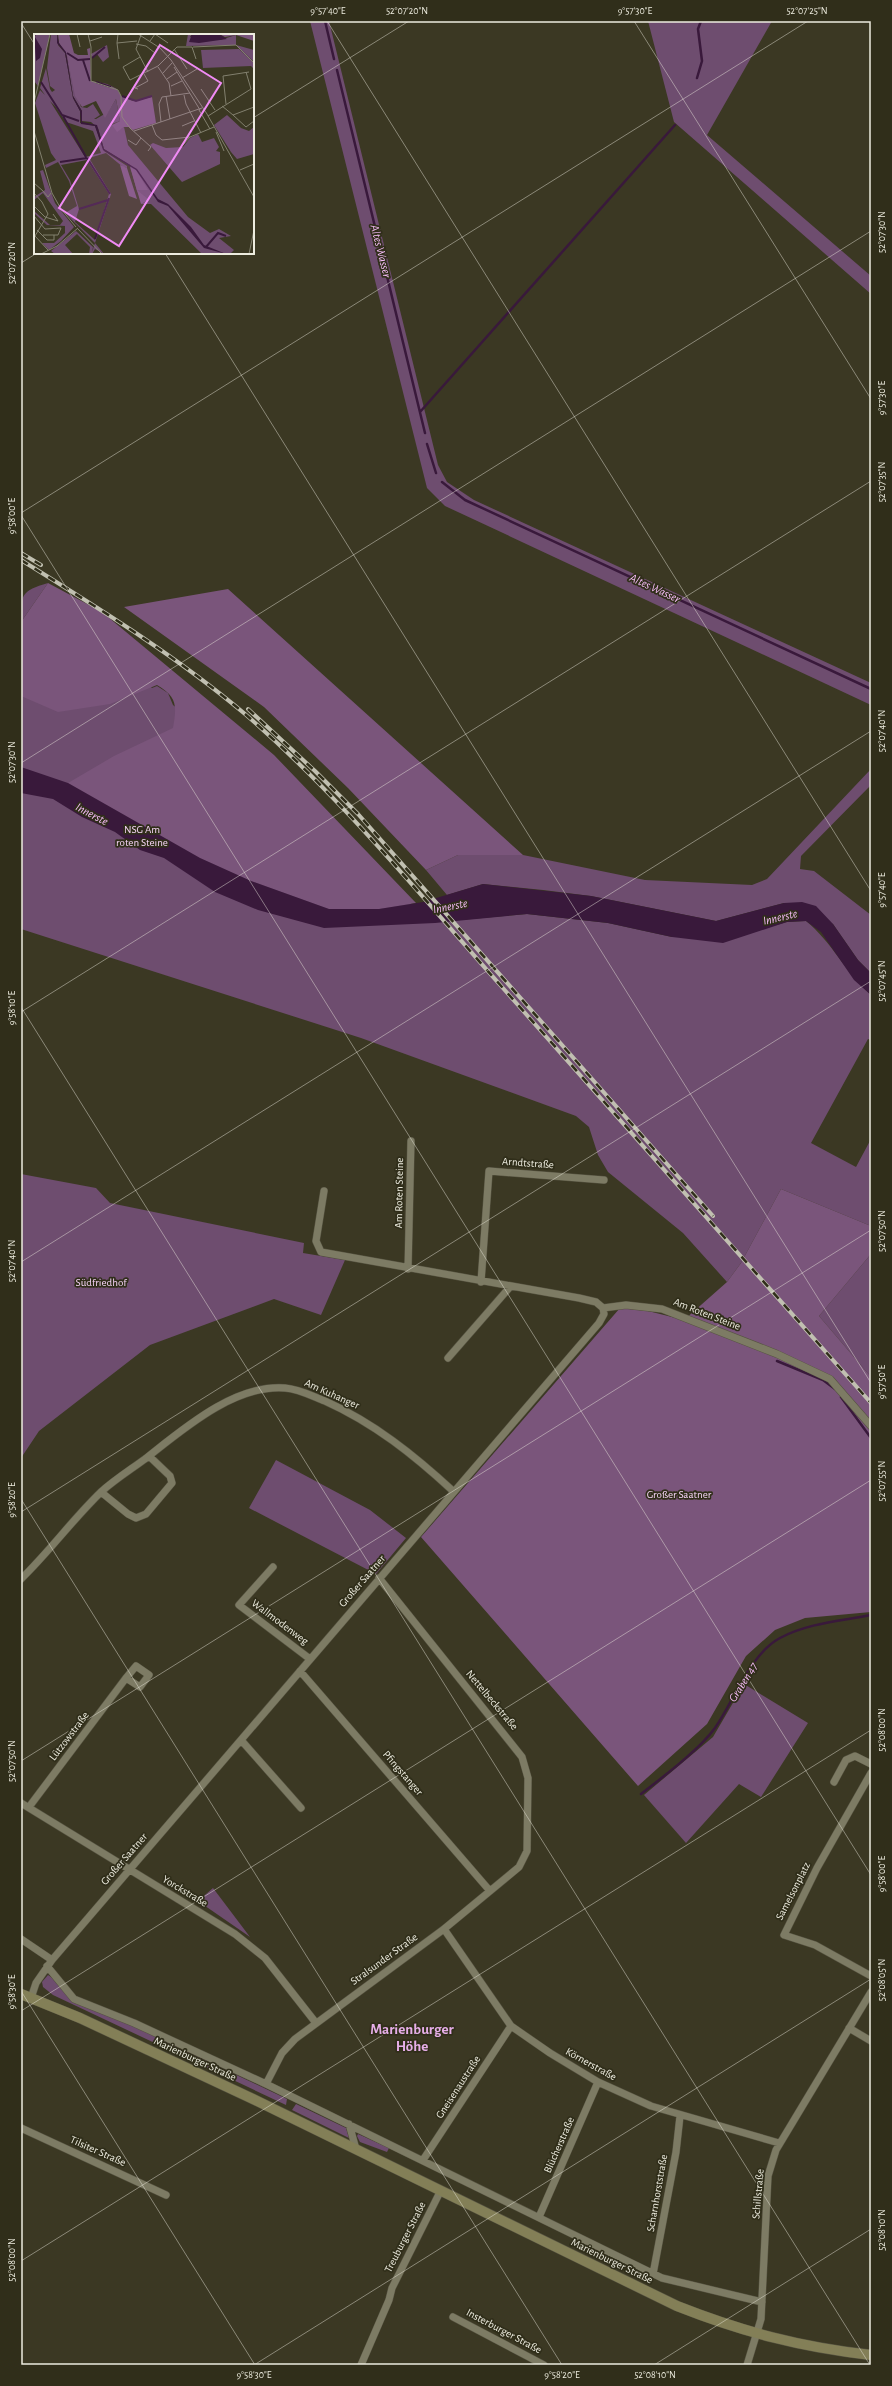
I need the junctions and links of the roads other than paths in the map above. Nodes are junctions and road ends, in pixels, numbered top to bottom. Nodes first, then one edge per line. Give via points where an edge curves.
1 (411, 1141) dead end
2 (604, 1180) dead end
3 (324, 1191) dead end
4 (408, 1269) junction
5 (481, 1282) junction
6 (510, 1287) junction
7 (603, 1308) junction
8 (448, 1358) dead end
9 (871, 1426) edge
10 (149, 1456) junction
11 (453, 1491) junction
12 (101, 1492) junction
13 (273, 1567) dead end
14 (379, 1578) junction
15 (21, 1579) edge
16 (310, 1659) junction
17 (300, 1671) junction
18 (126, 1678) dead end
19 (241, 1740) junction
20 (871, 1764) edge
21 (871, 1773) edge
22 (834, 1782) dead end
23 (21, 1804) edge
24 (29, 1807) junction
25 (301, 1808) dead end
26 (524, 1860) joint
27 (128, 1870) junction
28 (490, 1891) junction
29 (444, 1929) junction
30 (21, 1939) edge
31 (50, 1963) junction
32 (871, 1976) edge
33 (871, 1992) edge
34 (26, 1996) edge
35 (316, 2023) junction
36 (511, 2026) junction
37 (849, 2028) junction
38 (871, 2041) edge
39 (598, 2082) junction
40 (266, 2084) junction
41 (680, 2116) junction
42 (349, 2124) junction
43 (21, 2128) edge
44 (779, 2143) junction
45 (356, 2149) junction
46 (423, 2160) junction
47 (441, 2190) junction
48 (166, 2195) dead end
49 (539, 2217) junction
50 (653, 2274) junction
51 (762, 2302) junction
52 (453, 2317) dead end
53 (757, 2335) junction
54 (871, 2355) edge
55 (360, 2365) edge
56 (544, 2365) edge
57 (747, 2365) edge

1 - 4 street, Am Roten Steine
2 - 5 street, Arndtstraße via 489,1171
3 - 4 street via 316,1241 321,1252
4 - 5 street
5 - 6 street
6 - 7 street via 596,1302
6 - 8 street
7 - 9 street, Am Roten Steine via 626,1305 662,1309 777,1354 830,1379
7 - 11 street, Großer Saatner via 604,1314 599,1323
10 - 11 street, Am Kuhanger via 180,1431 229,1401 248,1392 265,1388 285,1388 304,1392 344,1409 381,1431 412,1454
10 - 12 street, Am Kuhanger
10 - 12 street via 170,1476 172,1483 146,1514 136,1518
11 - 14 street, Großer Saatner
12 - 15 street, Am Kuhanger
13 - 16 street, Wallmodenweg via 239,1605
14 - 16 street, Großer Saatner
14 - 26 street, Nettelbeckstraße via 517,1747 528,1778 527,1851
16 - 17 street, Großer Saatner
17 - 19 street, Großer Saatner
17 - 28 street, Pfingstanger
18 - 24 street, Lützowstraße
19 - 25 street
19 - 27 street, Großer Saatner
20 - 22 street via 855,1756 846,1760
21 - 32 street, Samelsonplatz via 817,1868 784,1935 815,1945
23 - 24 street, Yorckstraße
24 - 27 street, Yorckstraße
26 - 28 street, Stralsunder Straße
27 - 31 street, Großer Saatner
27 - 35 street, Yorckstraße via 235,1934 264,1958
28 - 29 street, Stralsunder Straße
29 - 35 street, Stralsunder Straße
29 - 36 street, Körnerstraße
30 - 31 street, Marienburger Straße
31 - 34 street, Großer Saatner
31 - 40 street, Marienburger Straße via 74,1999 134,2023
33 - 37 street, Schillstraße
34 - 45 main road, Marienburger Straße via 80,2018
35 - 40 street, Stralsunder Straße via 282,2053
36 - 39 street, Körnerstraße
36 - 46 street, Gneisenaustraße
37 - 38 street
37 - 44 street, Schillstraße
39 - 41 street, Körnerstraße
39 - 49 street, Blücherstraße
40 - 42 street, Marienburger Straße
41 - 44 street, Körnerstraße
41 - 50 street, Scharnhorststraße via 676,2152
42 - 45 street
42 - 46 street, Marienburger Straße
43 - 48 street, Tilsiter Straße
44 - 51 street, Schillstraße via 768,2176
45 - 47 main road, Marienburger Straße
46 - 49 street, Marienburger Straße
47 - 53 main road, Marienburger Straße via 677,2306
47 - 55 street, Treuburger Straße via 389,2294 389,2300
49 - 50 street, Marienburger Straße
50 - 51 street, Marienburger Straße
51 - 53 street, Schillstraße
52 - 56 street, Insterburger Straße
53 - 54 main road, Marienburger Straße via 814,2348
53 - 57 street, Schillstraße

